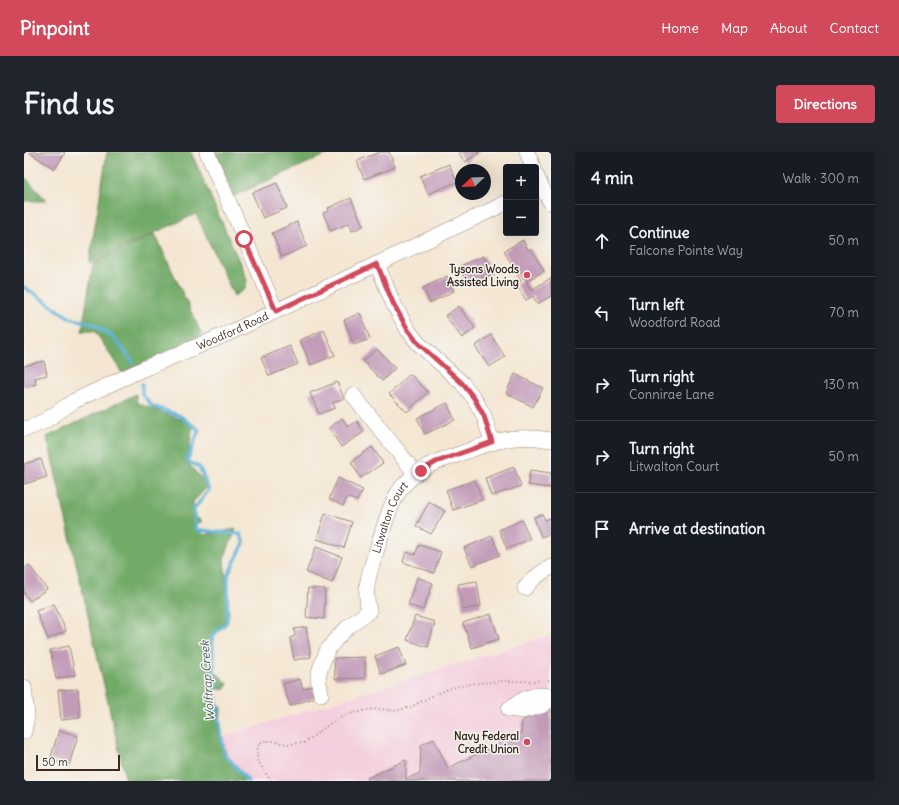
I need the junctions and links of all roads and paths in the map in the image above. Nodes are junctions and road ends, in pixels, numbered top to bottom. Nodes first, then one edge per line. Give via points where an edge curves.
1 (207, 152) edge
2 (527, 152) edge
3 (532, 164) edge
4 (541, 183) edge
5 (551, 203) edge
6 (503, 204) edge
7 (377, 264) junction
8 (276, 311) junction
9 (353, 395) dead end
10 (24, 429) edge
11 (551, 440) edge
12 (492, 442) junction
13 (416, 474) junction
14 (551, 567) edge
15 (525, 588) dead end
16 (551, 680) edge
17 (24, 687) edge
18 (321, 694) dead end
19 (551, 696) edge
20 (551, 699) edge
21 (24, 732) edge
22 (271, 781) edge

1 - 8 street
2 - 3 street
4 - 5 street
6 - 7 street, Woodford Road
7 - 8 street, Woodford Road
7 - 12 street via 393,303 408,330 474,398 484,416
8 - 10 street, Woodford Road via 74,401 44,421
9 - 13 street
11 - 12 street, Litwalton Court via 533,437
12 - 13 street, Litwalton Court via 436,462
13 - 18 street, Litwalton Court via 401,488 385,523 368,578 366,592 370,611 348,627 327,651 318,678
14 - 15 street via 540,573
16 - 22 path via 469,684 434,694 396,712 379,709 346,715 304,743 263,741 258,746 257,760
17 - 21 street via 27,715
19 - 20 street via 531,696 509,709 523,711 541,706

